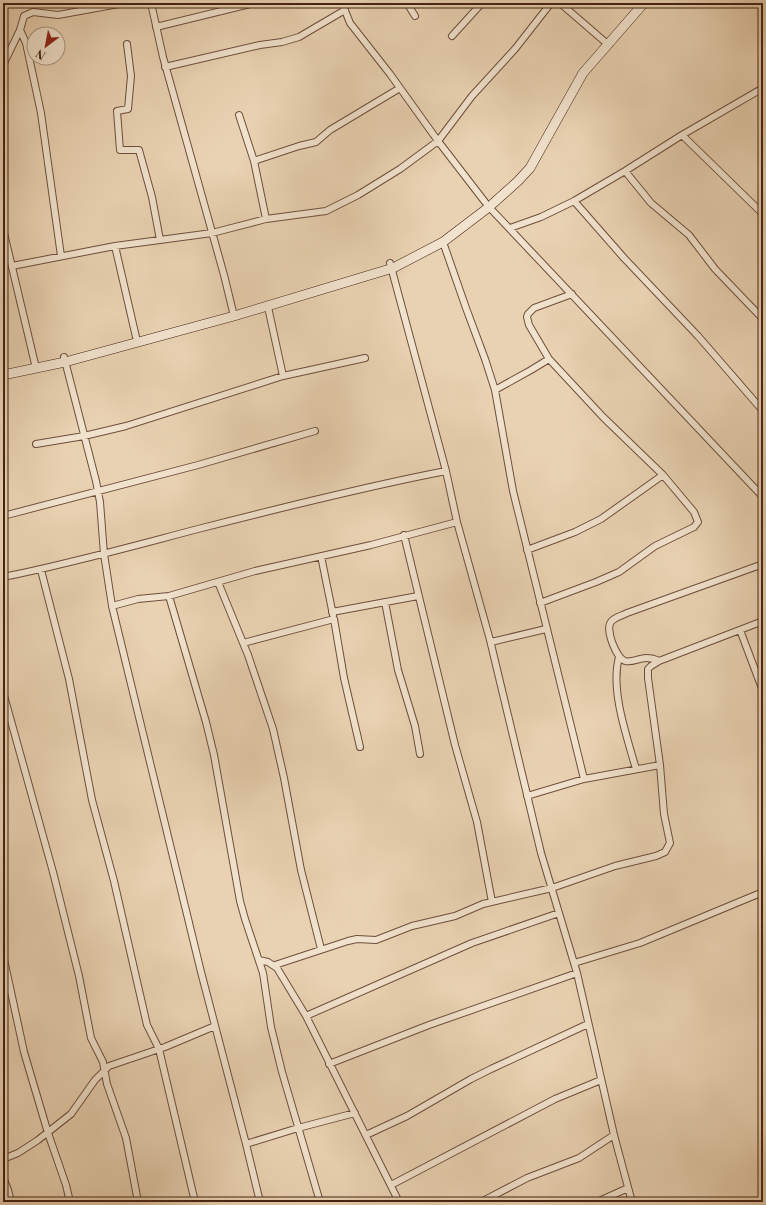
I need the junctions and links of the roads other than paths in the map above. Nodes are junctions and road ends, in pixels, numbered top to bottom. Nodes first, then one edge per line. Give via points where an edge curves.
1 (124, 3) edge
2 (151, 3) edge
3 (254, 3) edge
4 (342, 3) edge
5 (406, 3) edge
6 (482, 3) edge
7 (551, 3) edge
8 (560, 3) edge
9 (638, 3) edge
10 (644, 3) edge
11 (92, 6) edge
12 (345, 10) junction
13 (415, 16) dead end
14 (156, 27) junction
15 (20, 30) junction
16 (452, 36) dead end
17 (604, 41) junction
18 (127, 44) dead end
19 (3, 64) edge
20 (165, 67) junction
21 (400, 88) junction
22 (763, 88) edge
23 (238, 115) dead end
24 (682, 135) junction
25 (438, 141) junction
26 (254, 161) junction
27 (625, 171) junction
28 (574, 201) junction
29 (487, 204) junction
30 (763, 214) edge
31 (266, 219) junction
32 (510, 228) junction
33 (3, 229) edge
34 (212, 233) junction
35 (160, 240) junction
36 (443, 242) junction
37 (114, 246) junction
38 (61, 256) junction
39 (12, 266) junction
40 (392, 266) junction
41 (572, 294) junction
42 (268, 307) junction
43 (233, 312) junction
44 (763, 319) edge
45 (136, 337) junction
46 (365, 358) dead end
47 (64, 359) junction
48 (549, 359) junction
49 (34, 367) junction
50 (3, 370) edge
51 (3, 375) edge
52 (283, 376) junction
53 (495, 390) junction
54 (763, 411) edge
55 (315, 431) dead end
56 (84, 436) junction
57 (36, 444) dead end
58 (446, 471) junction
59 (663, 475) junction
60 (97, 490) junction
61 (763, 497) edge
62 (3, 516) edge
63 (457, 522) junction
64 (404, 535) junction
65 (527, 550) junction
66 (104, 554) junction
67 (321, 556) junction
68 (763, 564) edge
69 (41, 570) junction
70 (3, 577) edge
71 (218, 582) junction
72 (168, 596) junction
73 (418, 596) junction
74 (385, 602) junction
75 (540, 603) junction
76 (112, 606) junction
77 (332, 612) junction
78 (334, 619) junction
79 (763, 621) edge
80 (546, 629) junction
81 (740, 630) junction
82 (491, 642) junction
83 (243, 643) junction
84 (619, 657) junction
85 (659, 661) junction
86 (763, 691) edge
87 (3, 692) edge
88 (360, 747) dead end
89 (420, 754) dead end
90 (660, 765) junction
91 (636, 769) junction
92 (584, 779) junction
93 (527, 796) junction
94 (552, 888) junction
95 (763, 892) edge
96 (492, 902) junction
97 (559, 913) junction
98 (321, 949) junction
99 (3, 955) edge
100 (259, 960) junction
101 (574, 963) junction
102 (275, 965) junction
103 (577, 973) junction
104 (306, 1016) junction
105 (588, 1024) junction
106 (215, 1026) junction
107 (159, 1049) junction
108 (329, 1064) junction
109 (105, 1070) junction
110 (601, 1080) junction
111 (355, 1113) junction
112 (298, 1128) junction
113 (48, 1132) junction
114 (366, 1135) junction
115 (614, 1135) junction
116 (246, 1144) junction
117 (3, 1159) edge
118 (3, 1178) edge
119 (391, 1185) junction
120 (628, 1188) junction
121 (11, 1202) edge
122 (70, 1202) edge
123 (138, 1202) edge
124 (195, 1202) edge
125 (260, 1202) edge
126 (320, 1202) edge
127 (399, 1202) edge
128 (481, 1202) edge
129 (597, 1202) edge
130 (632, 1202) edge

1 - 11 street
2 - 14 street
3 - 14 street
4 - 12 street
5 - 13 street
6 - 16 street
7 - 25 street via 515,49 472,96
8 - 17 street
9 - 17 main road
10 - 29 main road via 583,73 530,168 518,181
11 - 15 street via 58,14 33,12 24,16
12 - 20 street via 299,37
12 - 21 street via 350,23
14 - 20 street
15 - 19 street
15 - 38 street via 26,43 41,113
17 - 29 main road via 575,78 525,165
18 - 35 street via 131,76 128,109 117,111 120,150 139,150
20 - 34 street
21 - 25 street
21 - 26 street via 330,130 316,142
22 - 24 street
23 - 26 street
24 - 27 street
24 - 30 street
25 - 29 street
25 - 31 street via 400,170 326,211
26 - 31 street
27 - 28 street
27 - 44 street via 651,203 689,235 715,270
28 - 32 street
28 - 54 street
29 - 32 street
29 - 36 main road
29 - 40 main road via 440,238
31 - 34 street
32 - 41 street
33 - 39 street
34 - 35 street
34 - 43 street
35 - 37 street
36 - 40 main road
36 - 53 street
37 - 38 street
37 - 45 street
38 - 39 street
39 - 49 street
40 - 42 main road
40 - 43 main road
40 - 58 street
41 - 48 street via 539,306 528,314 529,325
41 - 61 street
42 - 47 main road
42 - 52 street
43 - 45 main road
45 - 47 main road
46 - 52 street
47 - 49 main road
47 - 56 street
48 - 53 street
48 - 59 street via 603,417
49 - 50 main road
49 - 51 main road
52 - 56 street via 126,426
53 - 65 street via 513,491
55 - 60 street via 198,465
56 - 57 street
56 - 60 street
58 - 63 street
58 - 66 street via 374,485
59 - 65 street via 601,519
59 - 75 street via 694,512 698,520 696,526 655,546 615,574
60 - 62 street
60 - 66 street
63 - 64 street
63 - 82 street
64 - 67 street
64 - 73 street
65 - 75 street
66 - 69 street
66 - 76 street
67 - 71 street
67 - 77 street
68 - 84 street via 613,620 609,626 609,633
69 - 70 street
69 - 107 street via 69,679 92,800 114,881 147,1025
71 - 72 street
71 - 83 street
72 - 76 street via 138,598
72 - 100 street via 206,722 240,901
73 - 74 street
73 - 96 street via 477,822
74 - 77 street
74 - 89 street via 398,670 415,726
75 - 80 street
76 - 106 street
77 - 78 street
78 - 83 street
78 - 88 street
79 - 81 street
80 - 82 street
80 - 92 street
81 - 85 street
81 - 86 street
82 - 93 street
83 - 98 street via 273,728 301,870
84 - 85 street via 627,661 645,658
84 - 91 street via 617,674 620,709
85 - 90 street via 648,670 648,678
87 - 109 street via 48,852 79,976 91,1038
90 - 91 street
90 - 94 street via 664,814 670,840 667,850 656,856 615,866
91 - 92 street
92 - 93 street
93 - 94 street
94 - 96 street
94 - 97 street
95 - 101 street via 661,935
96 - 98 street via 455,916 412,926 376,940 352,940
97 - 101 street
97 - 104 street via 472,943
98 - 102 street
99 - 113 street via 24,1052
100 - 102 street
100 - 112 street via 276,1048
101 - 103 street
102 - 104 street
103 - 105 street
103 - 108 street via 429,1025
104 - 108 street
105 - 110 street
105 - 114 street via 484,1072 407,1116
106 - 107 street
106 - 116 street
107 - 109 street via 116,1063
107 - 124 street
108 - 111 street
109 - 113 street via 71,1114
109 - 123 street via 106,1084 126,1138
110 - 115 street
110 - 119 street via 562,1096
111 - 112 street
111 - 114 street
112 - 116 street
112 - 126 street
113 - 117 street via 18,1153
113 - 122 street
114 - 119 street
115 - 120 street
115 - 128 street via 579,1158 532,1176
116 - 125 street
118 - 121 street
119 - 127 street
120 - 129 street
120 - 130 street

